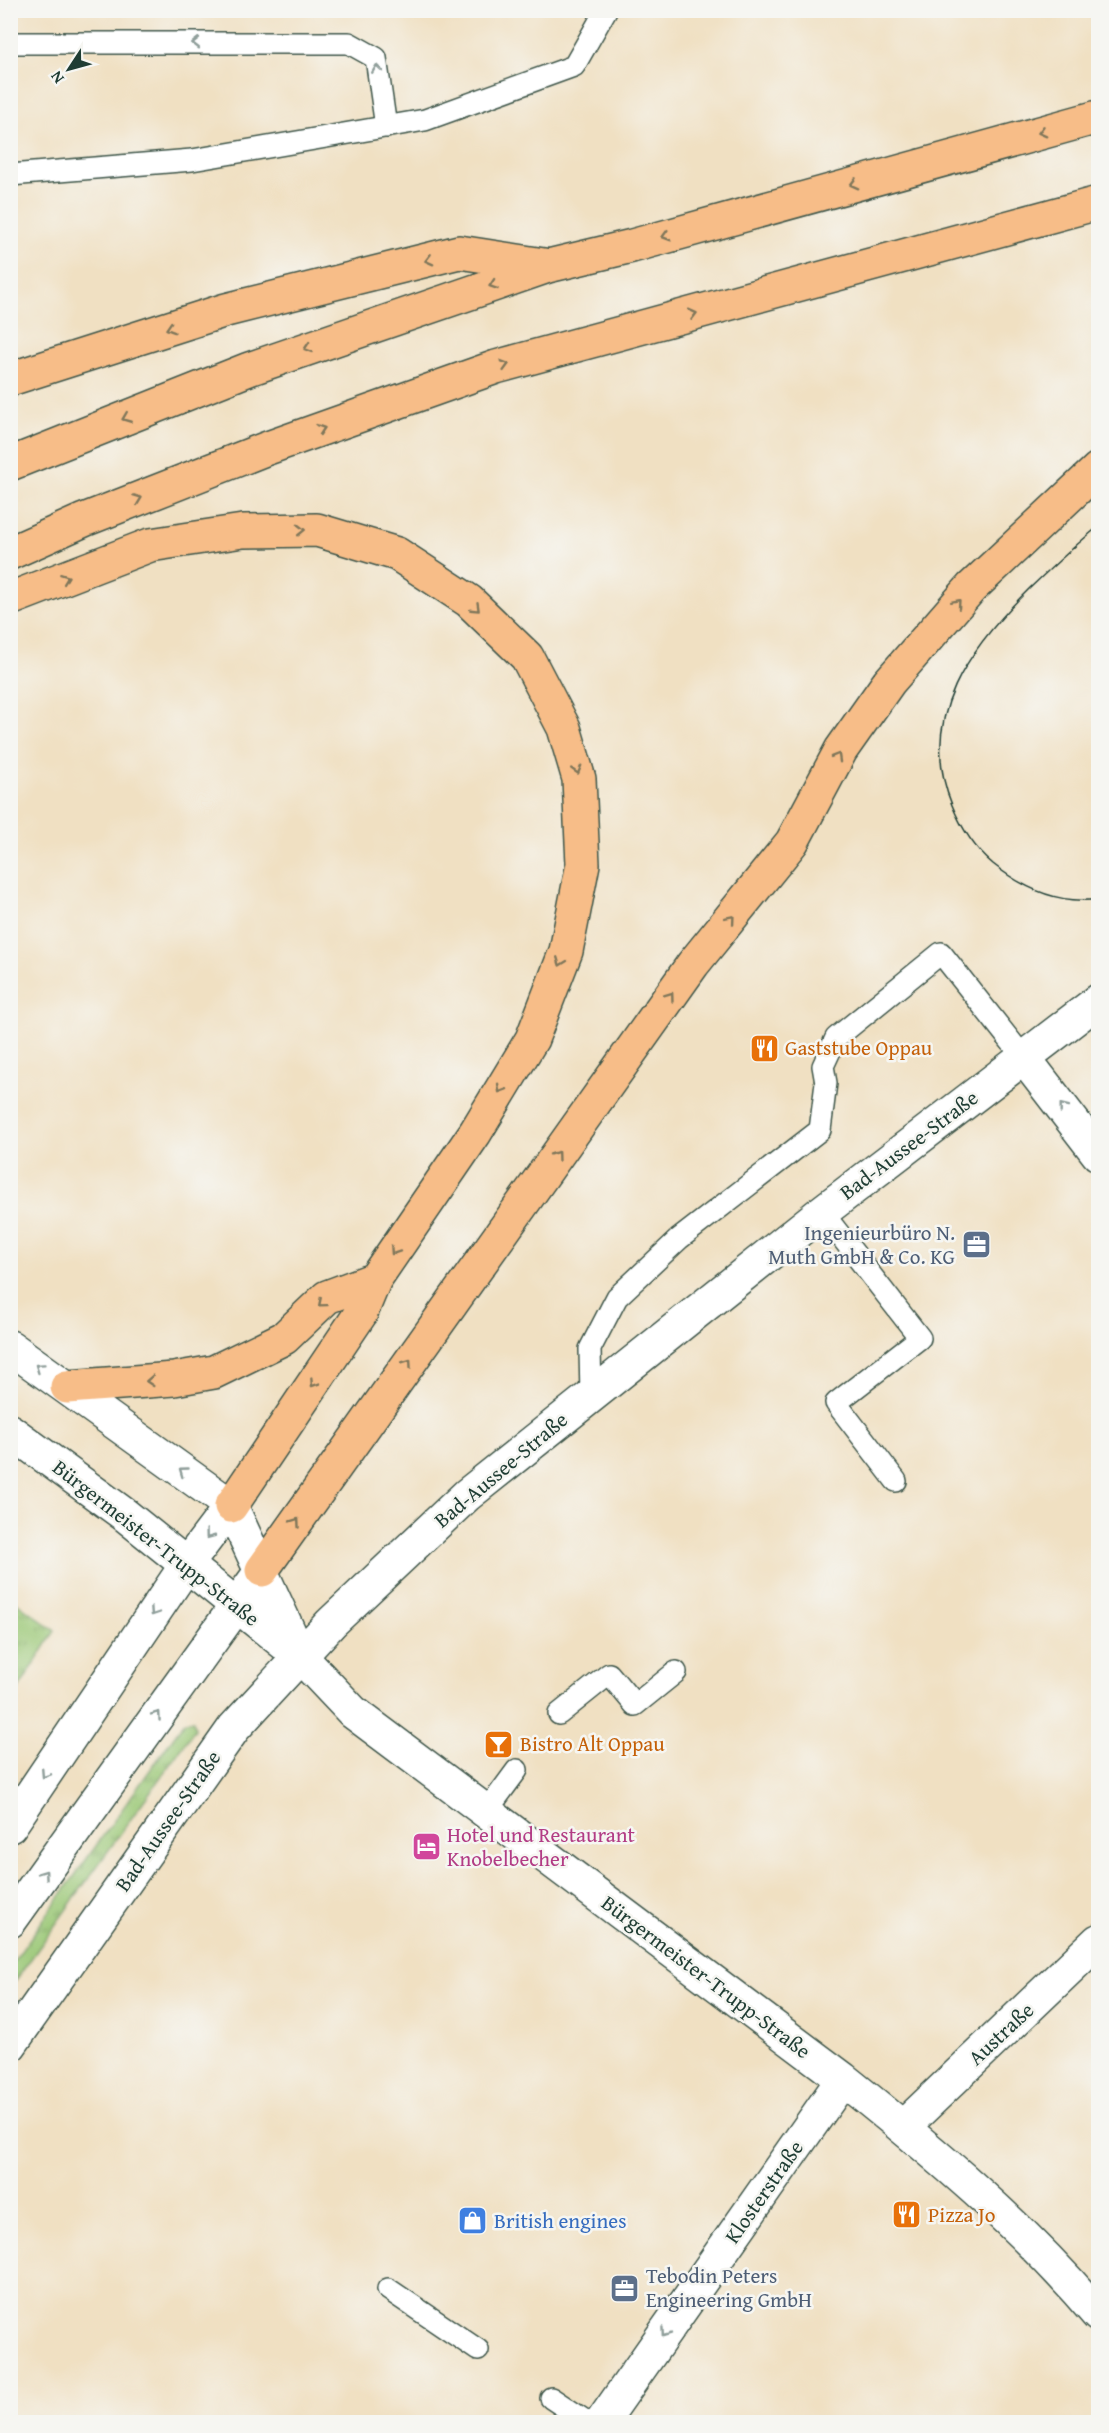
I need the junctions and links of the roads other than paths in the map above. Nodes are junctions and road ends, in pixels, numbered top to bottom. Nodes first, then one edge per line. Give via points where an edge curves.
1 (606, 10) edge
2 (10, 43) edge
3 (1098, 117) edge
4 (386, 127) junction
5 (10, 174) edge
6 (1098, 203) edge
7 (548, 266) junction
8 (10, 379) edge
9 (10, 464) edge
10 (1098, 469) edge
11 (10, 553) edge
12 (10, 599) edge
13 (1098, 1001) edge
14 (1024, 1058) junction
15 (1098, 1154) edge
16 (822, 1212) junction
17 (375, 1279) junction
18 (10, 1347) edge
19 (67, 1387) junction
20 (591, 1396) junction
21 (10, 1431) edge
22 (896, 1481) dead end
23 (231, 1506) junction
24 (187, 1564) junction
25 (262, 1570) junction
26 (236, 1604) junction
27 (300, 1656) junction
28 (676, 1672) dead end
29 (559, 1714) dead end
30 (517, 1770) dead end
31 (486, 1812) junction
32 (10, 1826) edge
33 (10, 1922) edge
34 (1098, 1941) edge
35 (10, 2045) edge
36 (843, 2079) junction
37 (903, 2127) junction
38 (388, 2289) dead end
39 (1098, 2314) edge
40 (478, 2350) dead end
41 (551, 2398) dead end
42 (587, 2422) edge
43 (602, 2422) edge

1 - 4 lane via 574,66 425,120
4 -> 2 lane via 376,58 349,42
3 -> 7 highway
4 - 5 lane via 192,160
11 -> 6 highway via 265,449 496,368
7 -> 8 highway via 459,252 226,310
7 -> 9 highway via 249,369
25 -> 10 highway via 693,964 792,842 841,750 889,682 971,588
12 -> 17 highway via 150,545 243,531 317,530 397,554 469,601 527,657 564,728 579,779 583,864 566,951 532,1039
13 - 14 street, Bad-Aussee-Straße
15 -> 14 street
14 - 16 street, Bad-Aussee-Straße
14 - 20 lane via 941,953 836,1038 823,1066 826,1083 819,1130 679,1239 617,1297 590,1349
16 - 20 street, Bad-Aussee-Straße
16 - 22 lane via 920,1338 836,1403
17 -> 19 highway via 327,1297 284,1338 214,1372
17 -> 23 highway via 361,1312
19 -> 18 street, Bürgermeister-Trupp-Straße
23 -> 19 street, Bürgermeister-Trupp-Straße
20 - 27 street, Bad-Aussee-Straße via 467,1495
21 - 24 street, Bürgermeister-Trupp-Straße
23 -> 24 street
23 - 25 street, Bürgermeister-Trupp-Straße
24 - 26 street, Bürgermeister-Trupp-Straße
24 -> 32 street
25 - 26 street
25 - 27 street, Bürgermeister-Trupp-Straße
26 - 27 street, Bürgermeister-Trupp-Straße
33 -> 26 street
27 - 31 street, Bürgermeister-Trupp-Straße via 353,1712
27 - 35 street, Bad-Aussee-Straße via 234,1728
28 - 29 lane via 635,1706 609,1674
30 - 31 lane
31 - 36 street, Bürgermeister-Trupp-Straße
34 - 37 street, Austraße
36 - 37 street, Bürgermeister-Trupp-Straße
36 -> 43 street, Klosterstraße
37 - 39 street, Bürgermeister-Trupp-Straße via 1061,2270
38 - 40 lane
41 - 42 lane

